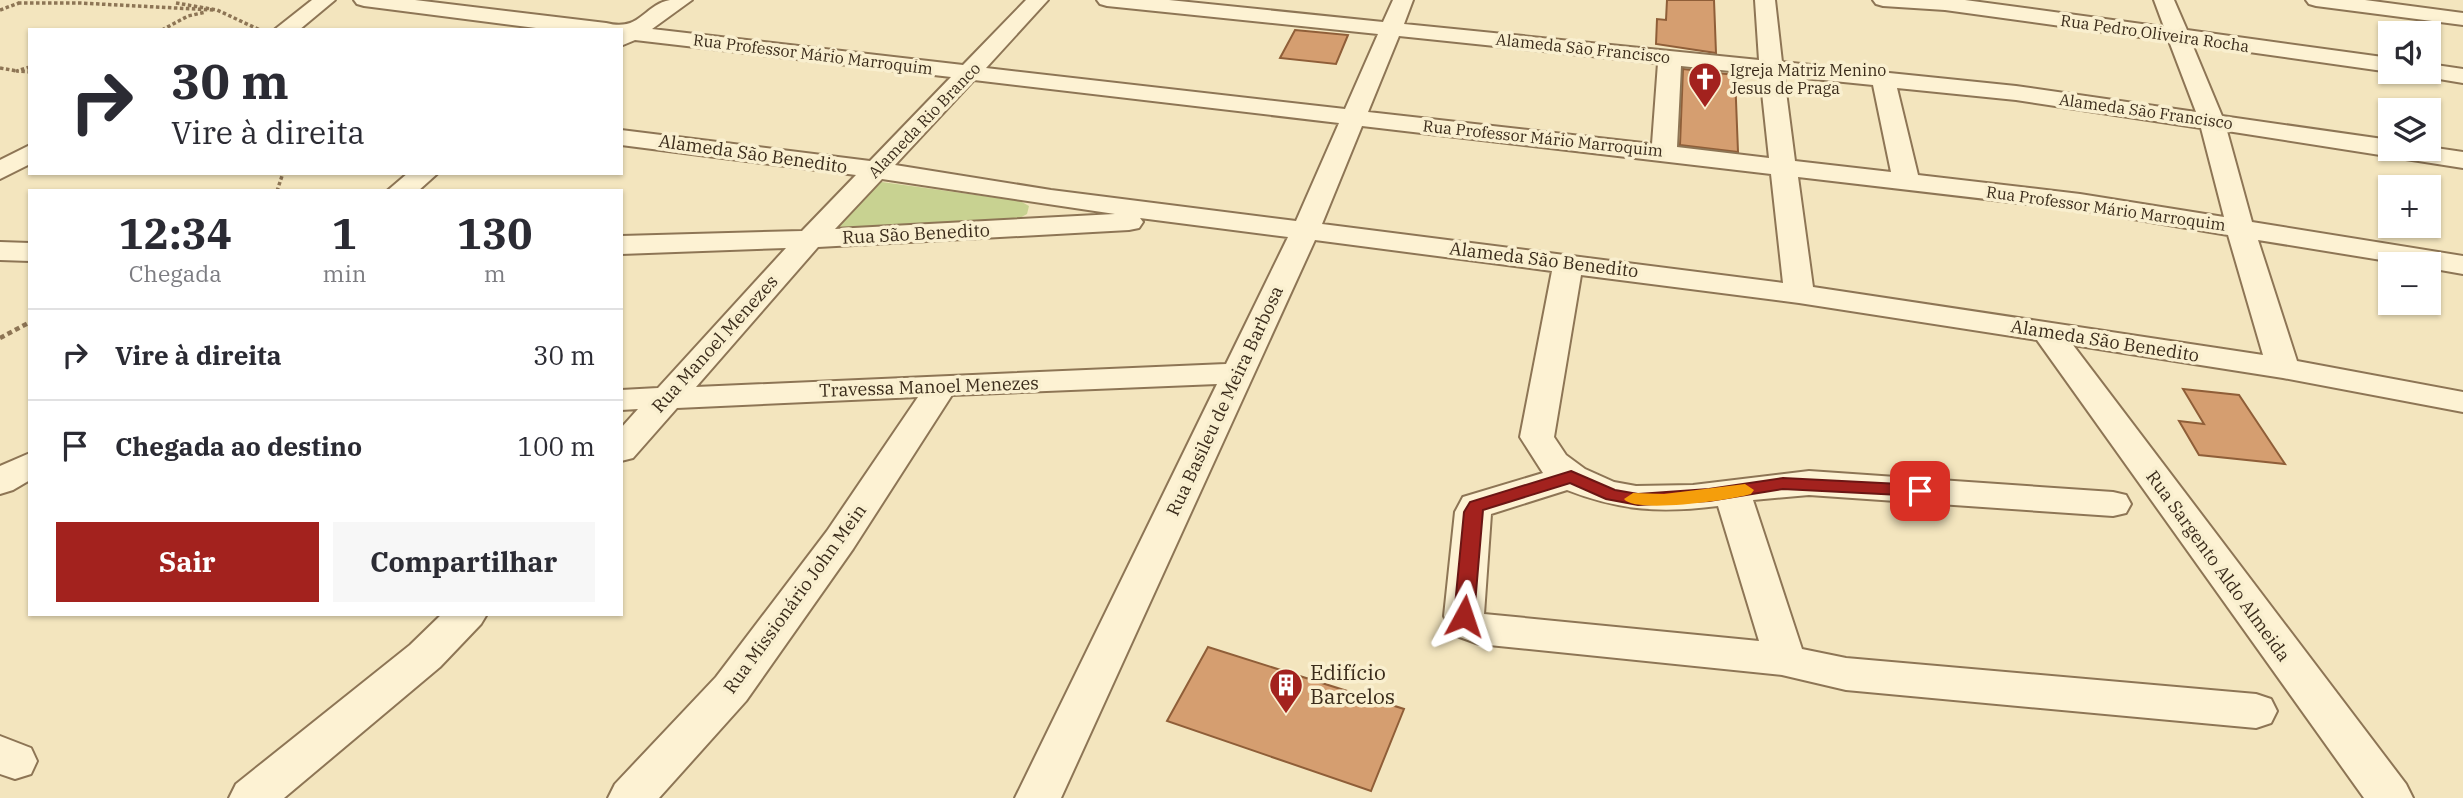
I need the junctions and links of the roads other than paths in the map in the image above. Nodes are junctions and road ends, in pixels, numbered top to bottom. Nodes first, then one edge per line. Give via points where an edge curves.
1 (325, 0) edge
2 (364, 0) edge
3 (682, 0) edge
4 (1038, 0) edge
5 (1107, 0) edge
6 (1403, 0) edge
7 (1765, 0) edge
8 (1883, 0) edge
9 (1919, 0) edge
10 (2164, 0) edge
11 (2316, 0) edge
12 (412, 3) edge
13 (1951, 5) junction
14 (2463, 19) edge
15 (288, 28) edge
16 (592, 28) edge
17 (1391, 29) junction
18 (625, 35) edge
19 (2177, 35) junction
20 (1670, 57) junction
21 (2378, 63) edge
22 (1770, 68) junction
23 (970, 72) junction
24 (2441, 73) edge
25 (2463, 76) edge
26 (1884, 80) junction
27 (1355, 117) junction
28 (2211, 120) junction
29 (623, 137) edge
30 (28, 141) edge
31 (0, 147) edge
32 (2378, 147) edge
33 (1664, 152) junction
34 (28, 154) edge
35 (2441, 157) edge
36 (2463, 160) edge
37 (1785, 166) junction
38 (876, 170) junction
39 (0, 171) edge
40 (422, 175) edge
41 (1906, 181) junction
42 (403, 189) edge
43 (1051, 198) junction
44 (1210, 217) junction
45 (2239, 227) junction
46 (1036, 228) junction
47 (1305, 229) junction
48 (810, 239) junction
49 (623, 245) edge
50 (0, 251) edge
51 (28, 251) edge
52 (1568, 263) junction
53 (2463, 265) edge
54 (1799, 294) junction
55 (2048, 332) junction
56 (2283, 368) junction
57 (1237, 373) junction
58 (942, 386) junction
59 (666, 397) junction
60 (623, 400) edge
61 (2463, 402) edge
62 (623, 448) edge
63 (28, 465) edge
64 (1571, 477) junction
65 (0, 482) edge
66 (1732, 492) junction
67 (2113, 504) dead end
68 (465, 616) edge
69 (1785, 659) junction
70 (2256, 711) dead end
71 (252, 798) edge
72 (631, 798) edge
73 (1038, 798) edge
74 (2390, 798) edge

1 - 15 street
2 - 12 street
3 - 18 street
4 - 23 street, Alameda Rio Branco
5 - 17 street, Alameda São Francisco
6 - 17 street, Rua Basileu de Meira Barbosa
7 - 22 street
8 - 13 street
9 - 13 street, Rua Pedro Oliveira Rocha
10 - 19 street
11 - 14 street
12 - 16 street
13 - 19 street, Rua Pedro Oliveira Rocha
17 - 20 street, Alameda São Francisco
17 - 27 street, Rua Basileu de Meira Barbosa
18 - 23 street, Rua Professor Mário Marroquim
19 - 21 street, Rua Pedro Oliveira Rocha
19 - 28 street
20 - 22 street, Alameda São Francisco
20 - 33 street
22 - 26 street, Alameda São Francisco
22 - 37 street
23 - 27 street, Rua Professor Mário Marroquim
23 - 38 street, Alameda Rio Branco
24 - 25 street
26 - 28 street, Alameda São Francisco
26 - 41 street
27 - 33 street, Rua Professor Mário Marroquim
27 - 47 street, Rua Basileu de Meira Barbosa
28 - 32 street, Alameda São Francisco
28 - 45 street
29 - 38 street, Alameda São Benedito
30 - 31 street
33 - 37 street, Rua Professor Mário Marroquim
34 - 39 street
35 - 36 street, Alameda São Francisco
37 - 41 street, Rua Professor Mário Marroquim
37 - 54 street
38 - 43 street, Alameda São Benedito
38 - 48 street, Alameda Rio Branco
40 - 42 street
41 - 45 street, Rua Professor Mário Marroquim
43 - 44 street, Alameda São Benedito
43 - 46 street
44 - 46 street, Rua São Benedito
44 - 47 street, Alameda São Benedito
45 - 53 street, Rua Professor Mário Marroquim
45 - 56 street
46 - 48 street, Rua São Benedito
47 - 52 street, Alameda São Benedito
47 - 57 street, Rua Basileu de Meira Barbosa
48 - 49 street, Rua São Benedito
48 - 59 street, Rua Manoel Menezes
50 - 51 street
52 - 54 street, Alameda São Benedito
52 - 64 street via 1537,436 1551,463
54 - 55 street, Alameda São Benedito
55 - 56 street, Alameda São Benedito
55 - 74 street, Rua Sargento Aldo Almeida
56 - 61 street, Alameda São Benedito
57 - 58 street, Travessa Manoel Menezes
57 - 73 street, Rua Basileu de Meira Barbosa
58 - 59 street, Travessa Manoel Menezes
58 - 72 street, Rua Missionário John Mein via 840,540 732,689
59 - 60 street, Travessa Manoel Menezes
59 - 62 street, Rua Manoel Menezes
63 - 65 street
64 - 66 street via 1612,495 1638,500
64 - 69 street via 1476,506 1464,616 1468,624 1479,629
66 - 67 street via 1809,483
66 - 69 street
68 - 71 street via 425,656
69 - 70 street via 1840,675

